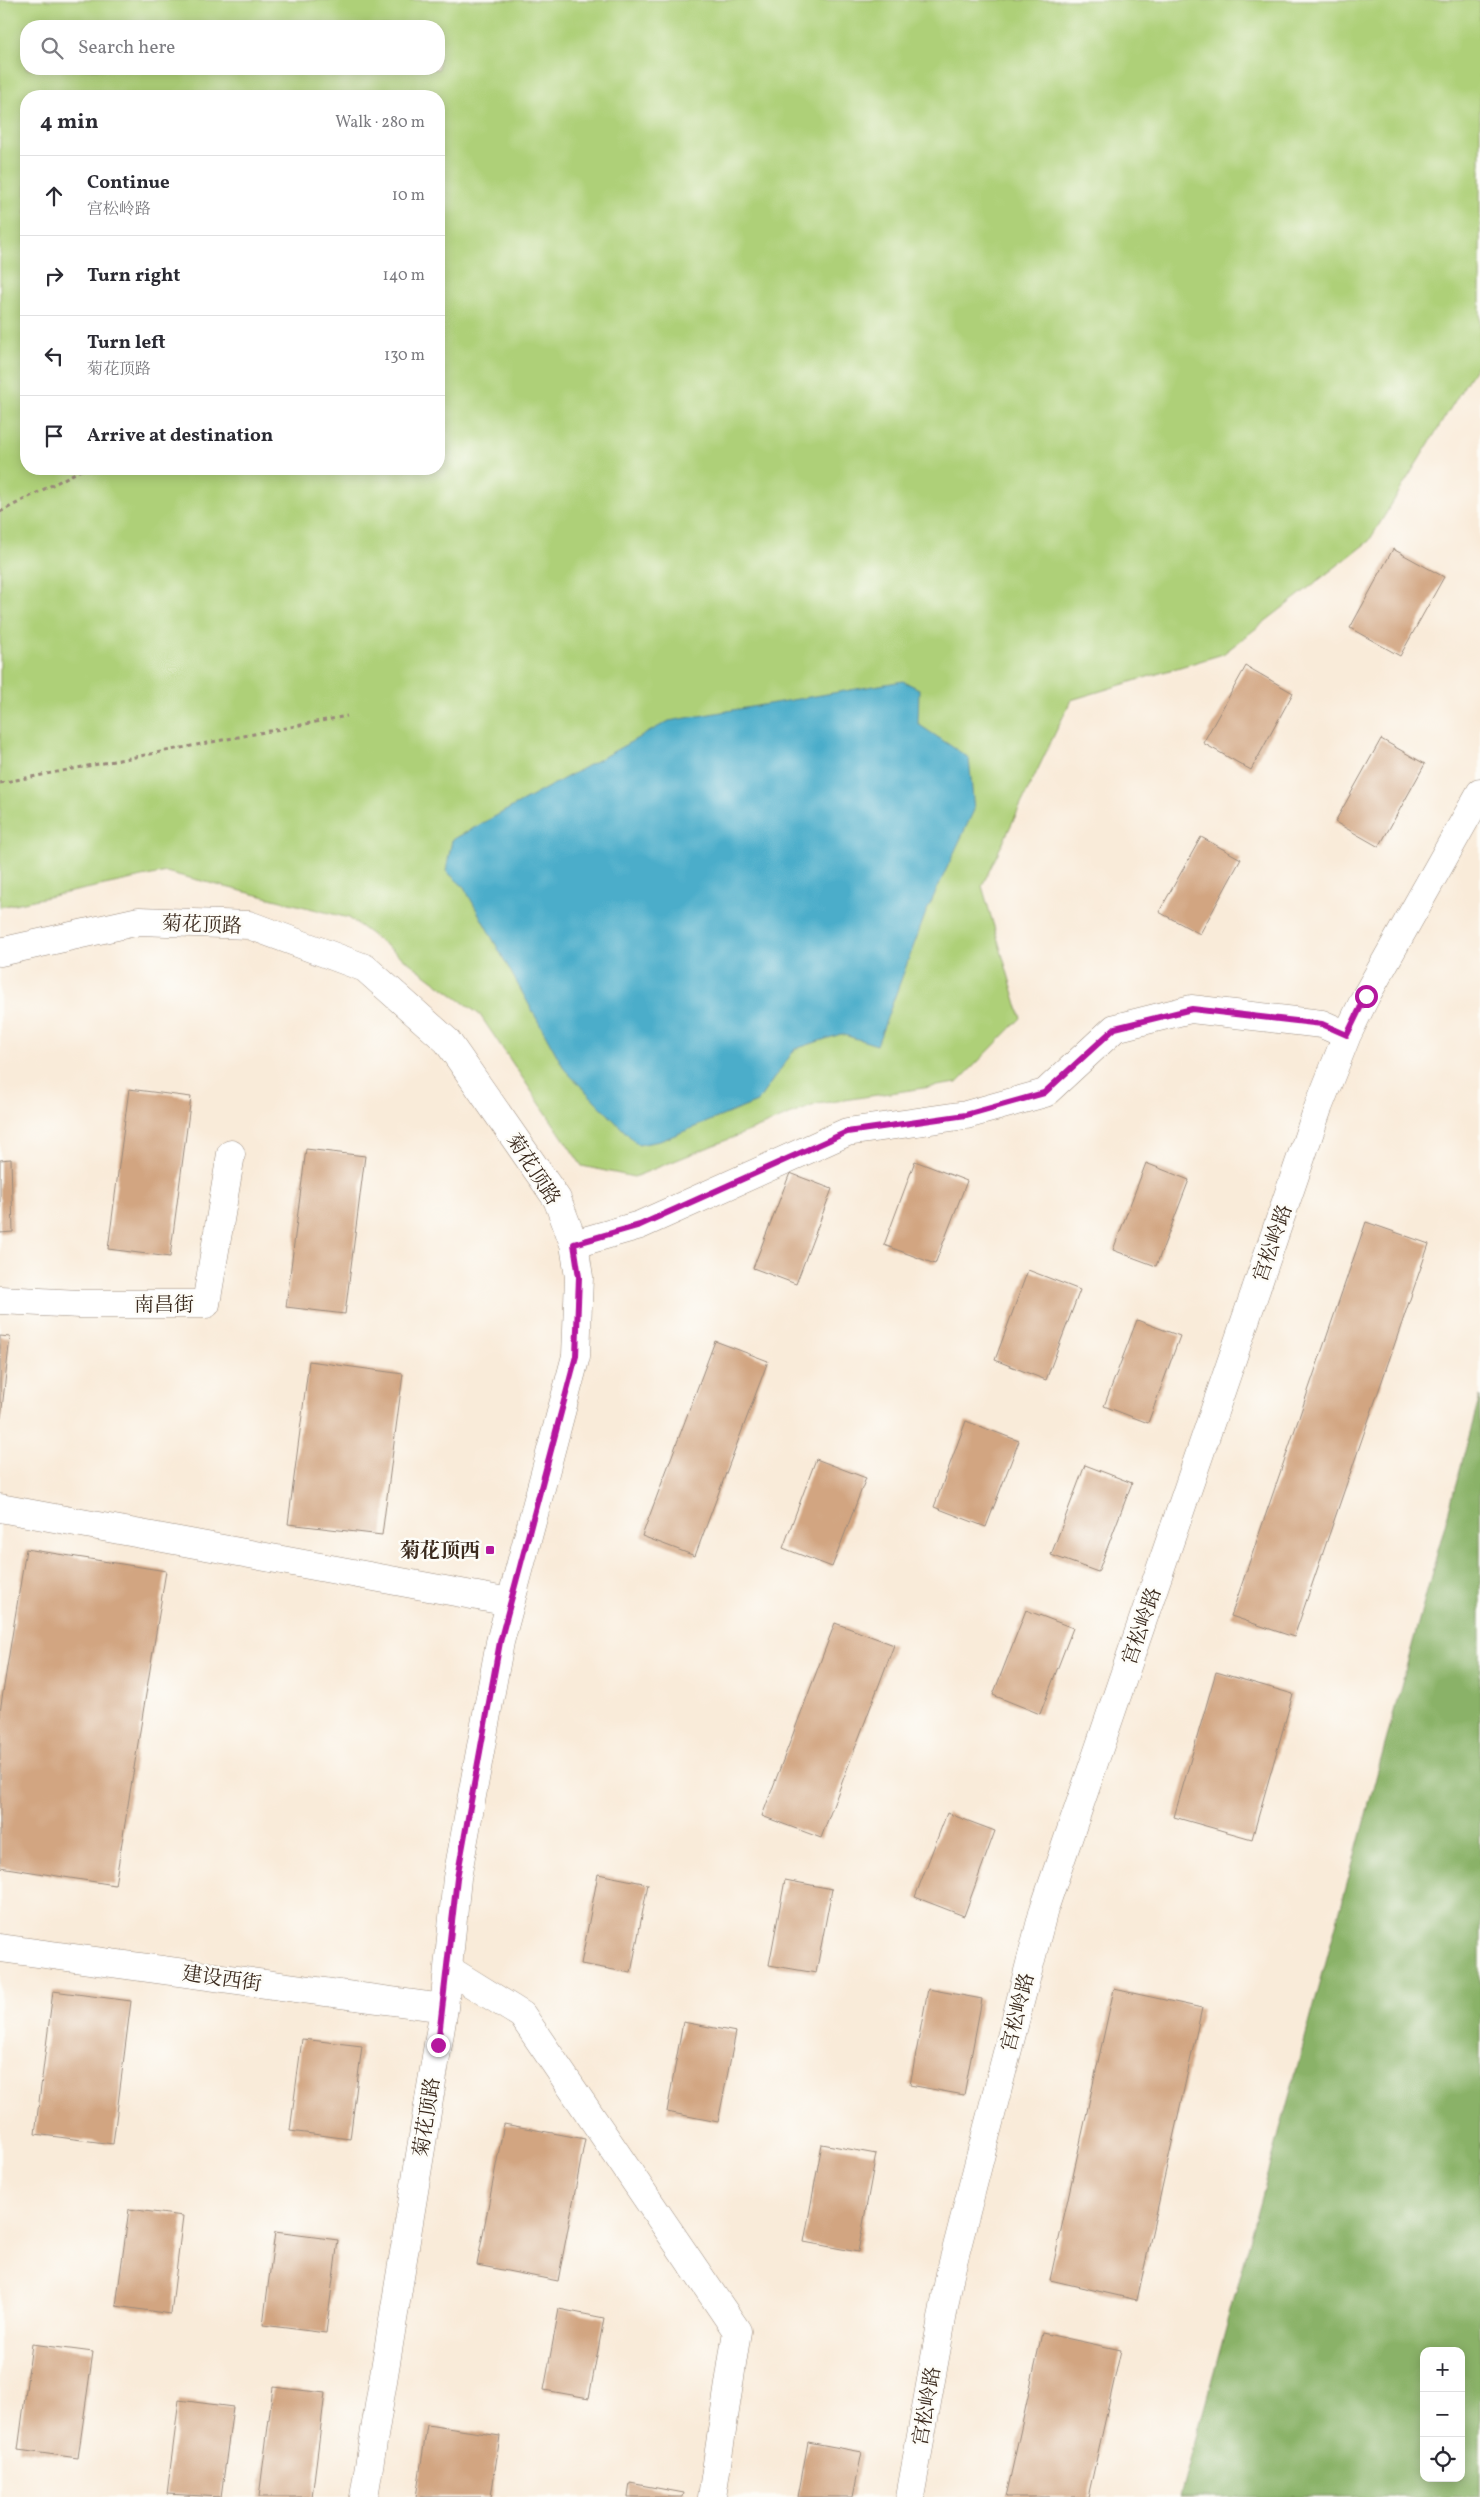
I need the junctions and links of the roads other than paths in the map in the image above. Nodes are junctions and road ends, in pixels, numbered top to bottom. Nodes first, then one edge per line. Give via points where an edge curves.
1 (1480, 793) edge
2 (0, 952) edge
3 (1347, 1035) junction
4 (231, 1154) dead end
5 (574, 1244) junction
6 (0, 1300) edge
7 (0, 1508) edge
8 (510, 1602) junction
9 (0, 1948) edge
10 (448, 1969) junction
11 (444, 2008) junction
12 (364, 2497) edge
13 (712, 2497) edge
14 (910, 2497) edge

1 - 3 street, 宫松岭路
2 - 5 street, 菊花顶路 via 140,922 250,925 365,968 447,1041 557,1200
3 - 5 street via 1322,1024 1192,1009 1115,1028 1044,1093 966,1115 847,1132 640,1225
3 - 14 street, 宫松岭路 via 1318,1108 1044,1909 950,2274
4 - 6 street, 南昌街 via 206,1304
5 - 8 street, 菊花顶路 via 579,1277 576,1356
7 - 8 street
8 - 10 street, 菊花顶路 via 459,1869
9 - 11 street, 建设西街
10 - 11 street, 菊花顶路
10 - 13 street via 522,2015 737,2331
11 - 12 street, 菊花顶路

